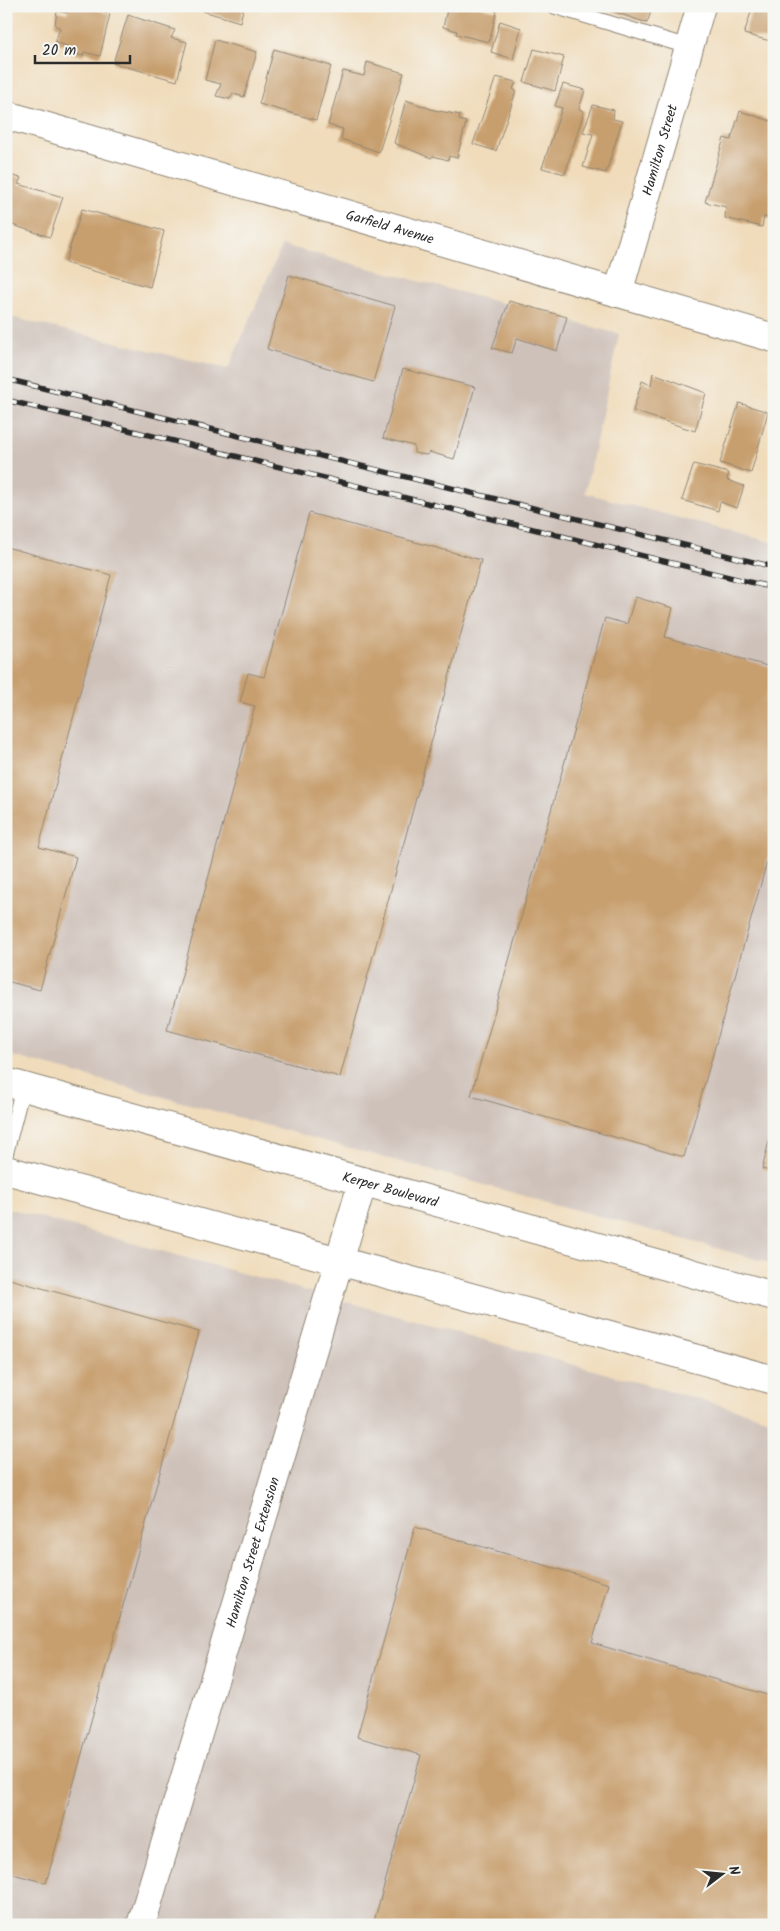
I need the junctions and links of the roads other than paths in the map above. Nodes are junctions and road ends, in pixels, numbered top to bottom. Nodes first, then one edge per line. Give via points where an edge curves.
1 (553, 6) edge
2 (701, 6) edge
3 (689, 47) junction
4 (6, 115) edge
5 (618, 293) junction
6 (774, 338) edge
7 (15, 1084) edge
8 (6, 1153) edge
9 (6, 1170) edge
10 (363, 1181) junction
11 (340, 1262) junction
12 (774, 1296) edge
13 (774, 1380) edge
14 (141, 1925) edge

1 - 3 lane
2 - 3 street, Hamilton Street
3 - 5 street, Hamilton Street
4 - 5 street, Garfield Avenue
5 - 6 street, Garfield Avenue
7 - 8 lane
7 - 10 street, Kerper Boulevard
9 - 11 street
10 - 11 street, Hamilton Street Extension
10 - 12 street, Kerper Boulevard
11 - 13 street
11 - 14 street, Hamilton Street Extension

